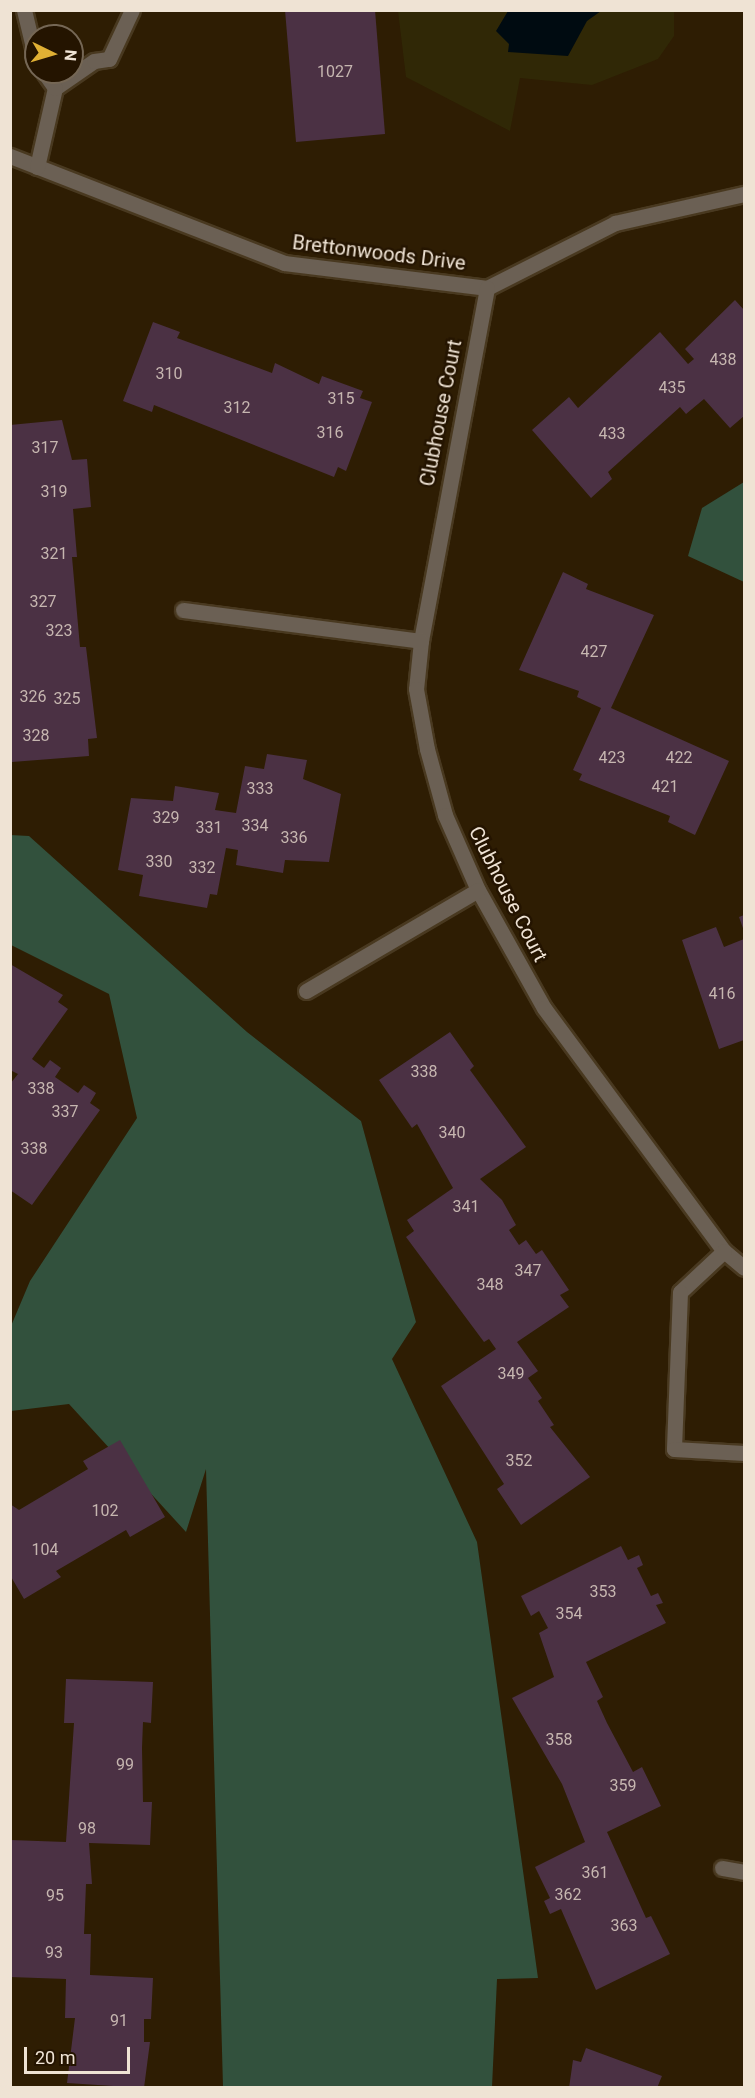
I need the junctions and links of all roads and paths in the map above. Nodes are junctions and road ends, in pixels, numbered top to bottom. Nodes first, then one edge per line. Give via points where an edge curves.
1 (132, 10) edge
2 (52, 84) edge
3 (55, 88) junction
4 (10, 156) edge
5 (37, 167) junction
6 (744, 194) edge
7 (487, 288) junction
8 (183, 610) dead end
9 (421, 641) junction
10 (478, 890) junction
11 (306, 991) dead end
12 (724, 1251) junction
13 (744, 1268) edge
14 (744, 1453) edge
15 (722, 1868) dead end
16 (744, 1872) edge

1 - 3 street via 109,59 94,61
2 - 3 street
3 - 5 street
4 - 5 street, Brettonwoods Drive
5 - 7 street, Brettonwoods Drive via 284,263
6 - 7 street, Brettonwoods Drive via 615,223
7 - 9 street, Clubhouse Court
8 - 9 street
9 - 10 street, Clubhouse Court via 416,689 427,749 445,815
10 - 11 street
10 - 12 street, Clubhouse Court via 544,1008
12 - 13 street, Clubhouse Court
12 - 14 street via 680,1292 674,1449
15 - 16 street

